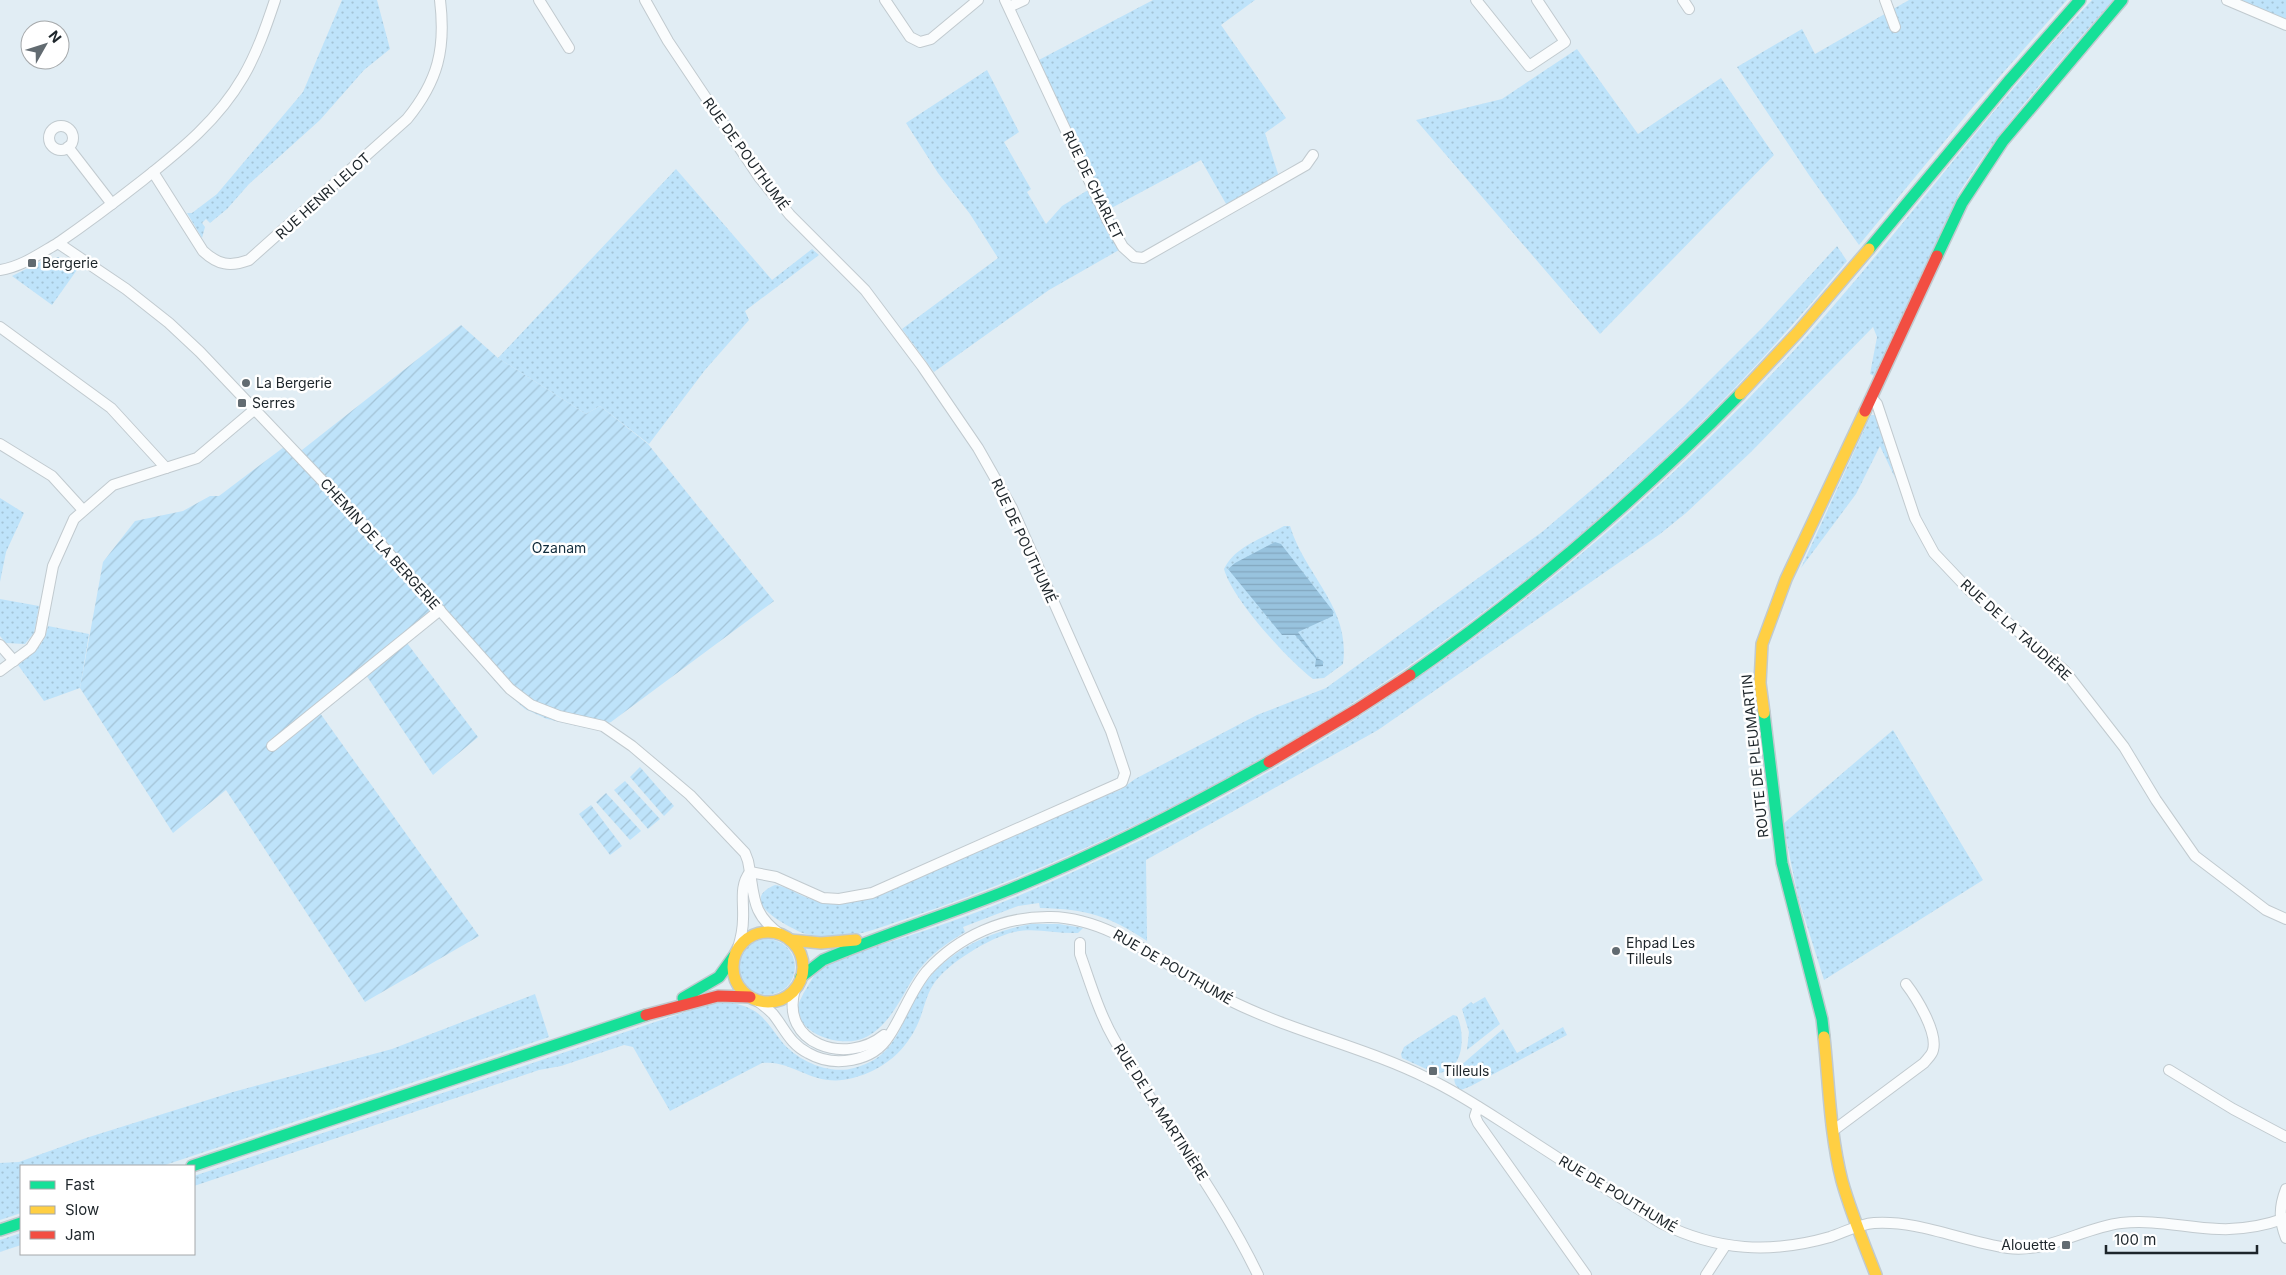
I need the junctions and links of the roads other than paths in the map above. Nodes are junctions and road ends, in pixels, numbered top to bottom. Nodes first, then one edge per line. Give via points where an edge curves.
1 (275, 0) edge
2 (440, 0) edge
3 (539, 0) edge
4 (645, 0) edge
5 (885, 0) edge
6 (978, 0) edge
7 (1024, 0) edge
8 (1476, 0) edge
9 (1537, 0) edge
10 (1683, 0) edge
11 (1885, 0) edge
12 (2080, 0) edge
13 (2122, 0) edge
14 (2227, 0) edge
15 (1007, 4) edge
16 (1689, 9) dead end
17 (2286, 25) edge
18 (1895, 27) dead end
19 (568, 48) dead end
20 (68, 148) dead end
21 (1313, 155) dead end
22 (153, 172) junction
23 (112, 204) junction
24 (58, 243) junction
25 (0, 270) edge
26 (0, 327) edge
27 (1871, 397) junction
28 (255, 409) junction
29 (0, 444) edge
30 (166, 468) junction
31 (83, 510) junction
32 (440, 610) junction
33 (0, 645) edge
34 (14, 660) junction
35 (0, 671) edge
36 (272, 746) dead end
37 (750, 872) junction
38 (2286, 919) edge
39 (786, 937) junction
40 (875, 938) junction
41 (1080, 943) dead end
42 (736, 951) junction
43 (801, 977) junction
44 (1906, 984) dead end
45 (795, 989) junction
46 (753, 999) junction
47 (643, 1016) junction
48 (894, 1026) junction
49 (2168, 1070) dead end
50 (1478, 1107) junction
51 (1834, 1130) junction
52 (2286, 1137) edge
53 (195, 1165) edge
54 (2286, 1188) edge
55 (2283, 1219) edge
56 (20, 1223) edge
57 (1858, 1227) junction
58 (0, 1230) edge
59 (2286, 1238) edge
60 (1725, 1246) junction
61 (1258, 1275) edge
62 (1586, 1275) edge
63 (1706, 1275) edge
64 (1876, 1275) edge

1 - 22 street via 256,54 230,97 203,130
2 - 22 street, RUE HENRI LELOT via 443,37 440,55 436,72 419,105 407,120 249,260 224,264 203,251
3 - 19 street
4 - 37 street, RUE DE POUTHUMÉ via 668,41 759,177 790,215 865,290 978,448 1012,508 1111,731 1125,773 1118,784 872,893 823,898 776,877
5 - 6 street via 907,34 920,42 931,39
7 - 15 street
8 - 9 street via 1530,66 1565,42
10 - 16 street
11 - 18 street
12 - 40 main road via 1755,379 1645,488 1575,550 1516,596 1370,701 1227,786 1062,868
13 - 27 main road, ROUTE DE PLEUMARTIN via 2020,119 1986,164 1962,203
14 - 17 street
15 - 21 street, RUE DE CHARLET via 1106,217 1123,247 1134,257 1143,258 1229,209 1306,165
20 - 23 street
22 - 23 street
23 - 24 street
24 - 25 street via 23,263
24 - 28 street, CHEMIN DE LA BERGERIE via 169,323
26 - 30 street via 111,408
27 - 38 street, RUE DE LA TAUDIÈRE via 1877,404 1915,518 1939,559 1969,590 2064,670 2124,747 2195,856 2266,910
27 - 51 main road, ROUTE DE PLEUMARTIN via 1780,594 1766,629 1760,660 1762,712 1782,863 1822,1019
28 - 30 street via 197,458
28 - 32 street, CHEMIN DE LA BERGERIE
29 - 31 street via 52,476
30 - 31 street via 112,485
31 - 34 street via 74,519 53,566 40,634 31,648
32 - 36 street
32 - 37 street, CHEMIN DE LA BERGERIE via 510,689 531,705 559,716 603,726 658,766 690,795 744,854
33 - 34 street
34 - 35 street
37 - 39 street, CHEMIN DE LA BERGERIE via 760,915
37 - 42 street via 744,885 743,931
39 - 40 main road via 821,943
39 - 42 main road via 773,932 760,933 748,938
39 - 43 main road via 800,955
40 - 43 main road via 864,945 823,958
41 - 61 street, RUE DE LA MARTINIÈRE via 1080,954 1113,1038 1244,1244
42 - 46 main road via 735,979
42 - 47 main road via 722,974 710,984
43 - 45 main road
44 - 51 street via 1930,1029 1933,1051 1924,1063
45 - 46 main road via 774,1001
45 - 48 street, RUE DE POUTHUMÉ via 792,1007 796,1025 811,1040 825,1046 842,1050 862,1047
46 - 47 main road via 718,996
46 - 48 street, RUE DE POUTHUMÉ via 772,1014 796,1046 822,1059 846,1061 864,1056 884,1042
47 - 53 main road
48 - 50 street, RUE DE POUTHUMÉ via 927,972 964,940 1004,923 1058,917 1092,924 1114,933 1228,1000 1408,1069
49 - 52 street
50 - 60 street, RUE DE POUTHUMÉ via 1662,1223
50 - 62 street via 1475,1116 1478,1123
51 - 57 main road, ROUTE DE PLEUMARTIN via 1842,1180
54 - 55 street via 2280,1210
55 - 57 street, RUE DE POUTHUMÉ via 2238,1229 2164,1223 2120,1224 2037,1248 2009,1248 1905,1226 1874,1223
55 - 59 street
56 - 58 main road
57 - 60 street, RUE DE POUTHUMÉ via 1830,1237 1787,1245
57 - 64 main road, ROUTE DE PLEUMARTIN
60 - 63 street

